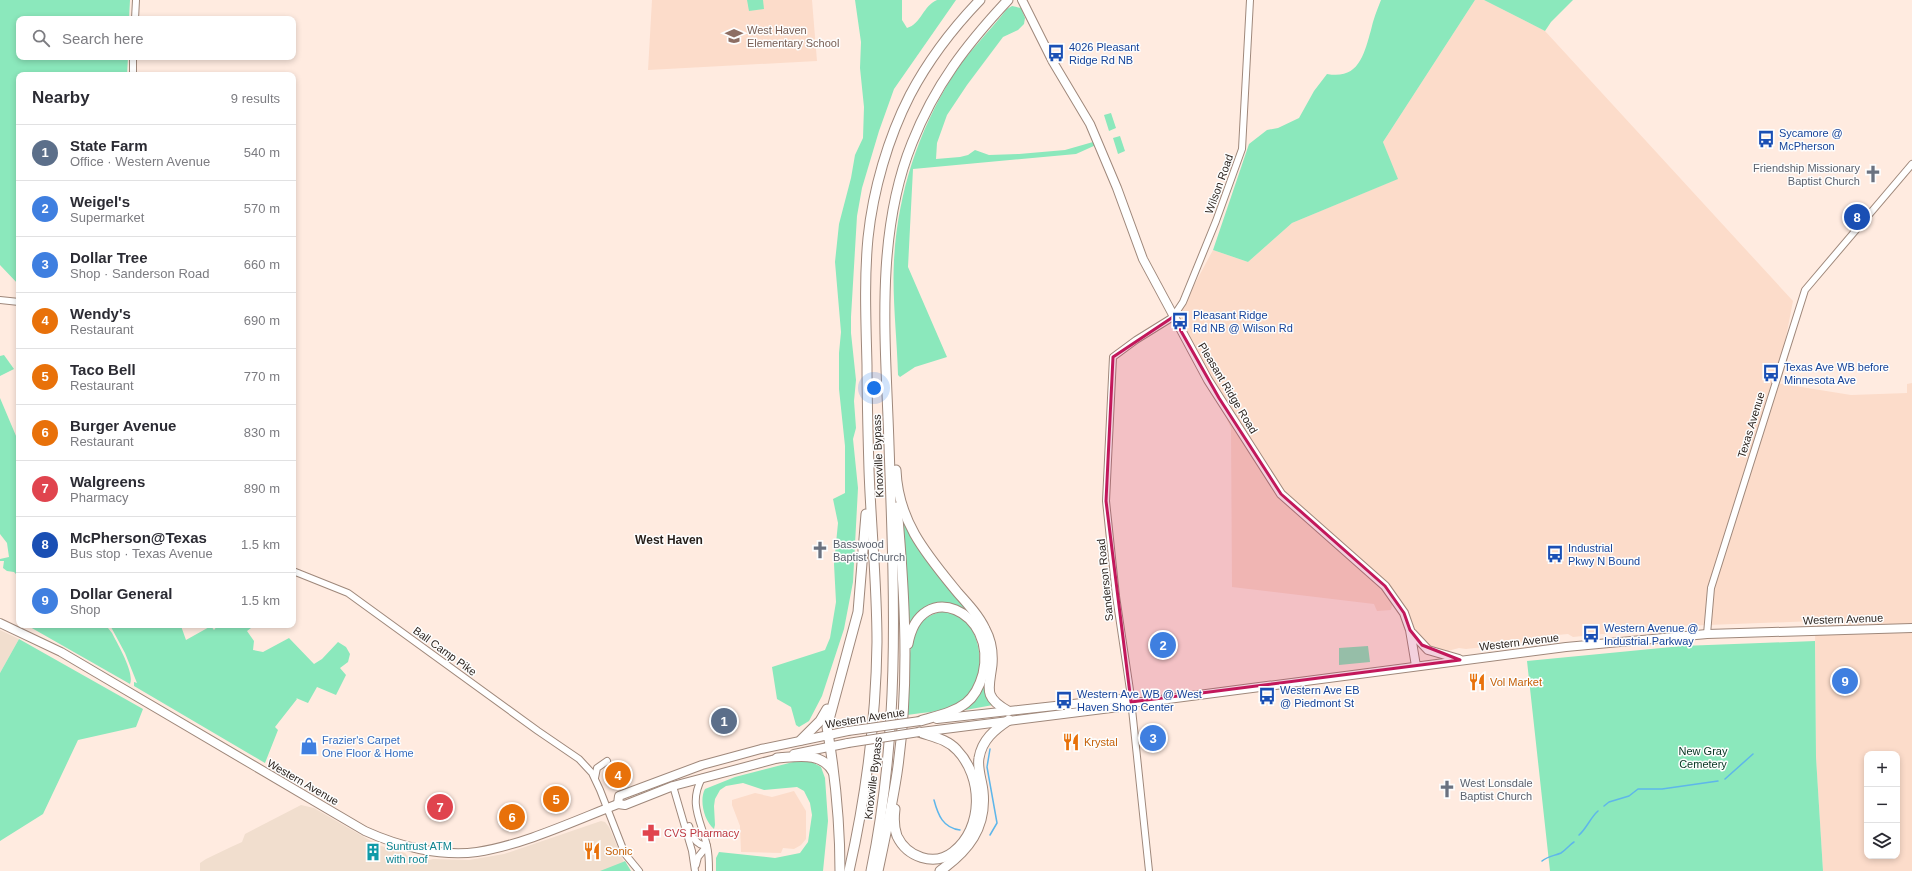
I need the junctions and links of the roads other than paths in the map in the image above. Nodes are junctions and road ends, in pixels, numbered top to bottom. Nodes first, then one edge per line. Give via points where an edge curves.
1 (136, 0) edge
2 (980, 0) edge
3 (1008, 0) edge
4 (1022, 0) edge
5 (1250, 0) edge
6 (135, 16) edge
7 (133, 60) edge
8 (133, 72) edge
9 (1912, 164) edge
10 (0, 300) edge
11 (16, 302) edge
12 (1173, 317) junction
13 (889, 426) junction
14 (869, 470) junction
15 (896, 477) junction
16 (296, 573) edge
17 (0, 623) edge
18 (1912, 628) edge
19 (1410, 630) junction
20 (1707, 634) junction
21 (1460, 660) junction
22 (1416, 666) junction
23 (835, 694) junction
24 (1131, 702) junction
25 (904, 706) junction
26 (1008, 716) junction
27 (920, 721) junction
28 (919, 732) junction
29 (828, 735) junction
30 (801, 740) junction
31 (831, 746) junction
32 (777, 758) junction
33 (607, 761) dead end
34 (693, 768) junction
35 (897, 772) junction
36 (834, 774) junction
37 (595, 778) junction
38 (702, 778) junction
39 (673, 786) junction
40 (618, 804) junction
41 (679, 805) junction
42 (607, 808) junction
43 (707, 846) junction
44 (695, 869) edge
45 (639, 871) edge
46 (710, 871) edge
47 (840, 871) edge
48 (848, 871) edge
49 (871, 871) edge
50 (878, 871) edge
51 (940, 871) edge
52 (1149, 871) edge

1 - 6 street
2 - 14 highway, Knoxville Bypass via 937,52 910,95 891,141 877,188 868,238 866,307
3 - 13 highway, Knoxville Bypass via 955,61 931,100 911,144 897,191 889,238 886,321
4 - 12 main road, Pleasant Ridge Road via 1053,62 1090,124 1143,259
5 - 12 street, Wilson Road via 1240,158 1183,302
7 - 8 street
9 - 20 street, Texas Avenue via 1805,290 1711,588
10 - 11 street
12 - 19 main road, Pleasant Ridge Road via 1216,392 1281,494 1385,586 1404,612
12 - 24 street, Sanderson Road via 1113,357 1106,502
13 - 15 highway
13 - 49 highway, Knoxville Bypass via 894,672 887,771
14 - 23 highway via 858,612
14 - 48 highway, Knoxville Bypass via 876,585 875,707 862,804
15 - 25 highway via 903,576
15 - 26 highway via 900,500 919,544 983,623 991,648 992,666 988,684 990,694
16 - 37 street, Ball Camp Pike via 348,593 579,758 588,766
17 - 42 main road, Western Avenue via 61,652 365,831 399,844 434,851 476,852 512,843
18 - 20 main road, Western Avenue
19 - 21 main road via 1428,650
19 - 22 main road, Pleasant Ridge Road
20 - 21 main road, Western Avenue
21 - 22 main road, Western Avenue
22 - 24 main road, Western Avenue
23 - 29 highway via 827,722
23 - 30 highway via 820,721
24 - 26 main road, Western Avenue via 1119,707
24 - 52 street, Sanderson Road
25 - 27 highway via 908,643 914,626 922,616 937,608 950,607 966,615 978,632 984,651 983,672 978,688 966,703
25 - 35 highway
26 - 27 main road, Western Avenue
26 - 28 main road, Western Avenue
26 - 51 highway via 990,735 979,759 984,802 977,831 970,845
27 - 29 main road, Western Avenue, bridge
28 - 31 main road, Western Avenue, bridge
28 - 35 highway via 945,741 957,750 975,782 975,814 966,838 953,852 934,859 925,858 908,851 900,841 894,817
29 - 30 main road, Western Avenue
29 - 31 highway
30 - 34 main road, Western Avenue
31 - 32 main road, Western Avenue
31 - 36 highway
32 - 36 highway via 818,758 828,765
32 - 38 main road, Western Avenue
33 - 37 street via 597,768
34 - 39 main road via 679,777
34 - 40 main road, Western Avenue via 619,796
35 - 50 highway
36 - 47 highway
37 - 42 street, Ball Camp Pike
38 - 39 main road, Western Avenue
38 - 43 street via 696,789 695,802
39 - 40 main road, Western Avenue via 625,805
39 - 41 street
40 - 42 main road, Western Avenue
41 - 43 street via 694,839
41 - 44 street
42 - 45 street, Ball Camp Pike via 625,854
43 - 44 street via 698,858
43 - 46 street

